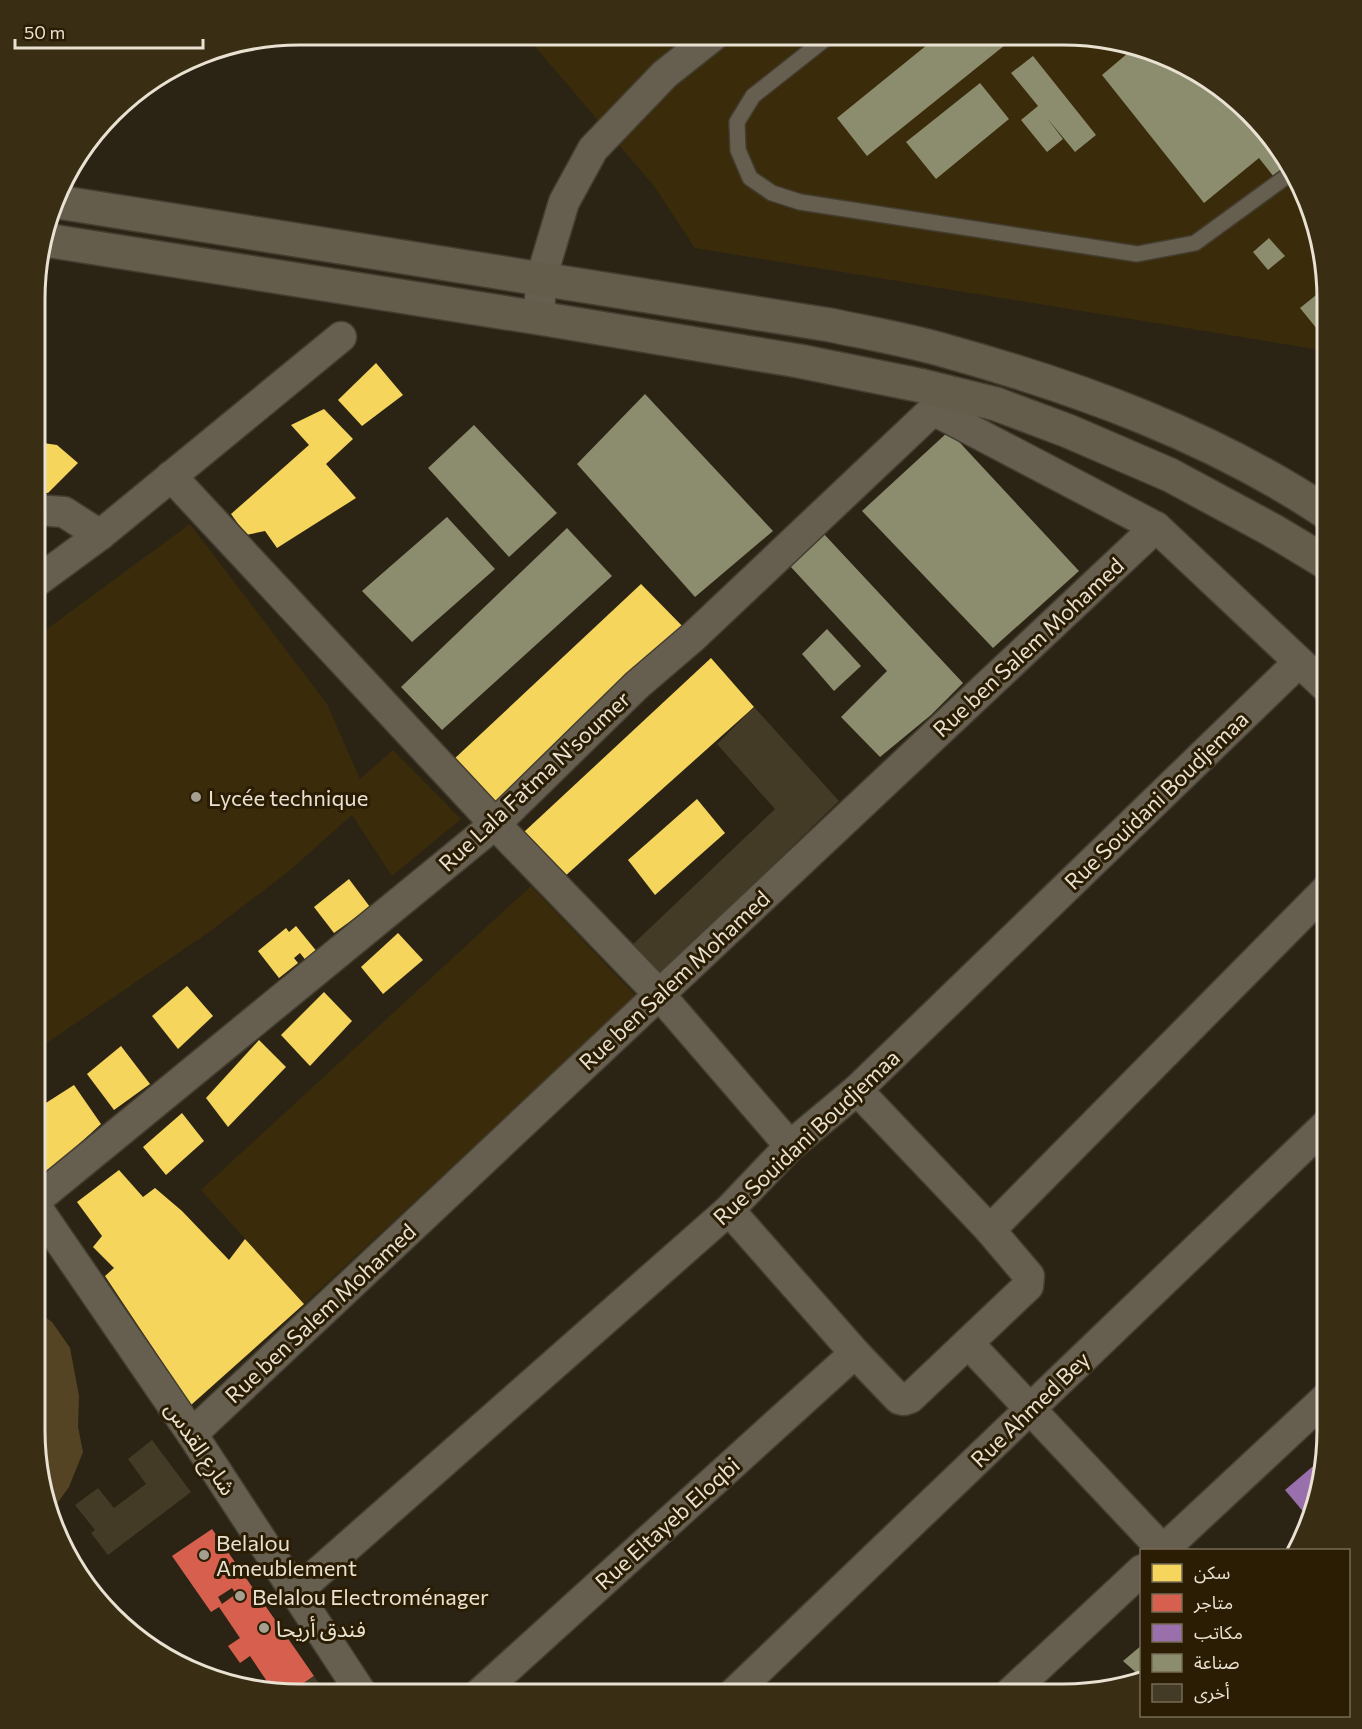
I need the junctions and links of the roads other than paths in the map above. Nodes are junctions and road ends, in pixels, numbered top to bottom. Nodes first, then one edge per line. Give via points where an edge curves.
1 (701, 45) edge
2 (818, 45) edge
3 (1286, 177) edge
4 (64, 203) edge
5 (52, 241) edge
6 (541, 279) junction
7 (539, 318) junction
8 (341, 337) dead end
9 (171, 476) junction
10 (1317, 507) edge
11 (45, 511) edge
12 (1156, 527) junction
13 (100, 535) junction
14 (1317, 557) edge
15 (45, 575) edge
16 (1299, 662) junction
17 (1317, 679) edge
18 (495, 824) junction
19 (1317, 899) edge
20 (659, 994) junction
21 (857, 1090) junction
22 (1317, 1134) edge
23 (790, 1146) junction
24 (45, 1195) edge
25 (729, 1210) junction
26 (45, 1218) edge
27 (990, 1230) junction
28 (968, 1344) junction
29 (855, 1353) junction
30 (1317, 1406) edge
31 (1030, 1410) junction
32 (192, 1434) junction
33 (1161, 1549) edge
34 (1165, 1549) edge
35 (1140, 1572) edge
36 (296, 1592) junction
37 (356, 1684) edge
38 (490, 1684) edge
39 (743, 1684) edge
40 (1020, 1684) edge

1 - 6 street via 665,74 593,149 564,202
2 - 3 lane via 753,96 737,122 738,150 750,178 772,194 800,202 1137,254 1195,243
4 - 6 highway
5 - 7 highway
6 - 7 street
6 - 10 highway via 830,325 944,350 1084,393 1209,447
7 - 14 highway via 799,361 996,404 1170,475
8 - 9 street
9 - 13 street
9 - 18 street
11 - 13 street via 64,512
12 - 16 street
12 - 18 street, Rue Lala Fatma N'soumer via 933,410 637,685
12 - 20 street, Rue ben Salem Mohamed
13 - 15 street
16 - 17 street
16 - 21 street, Rue Souidani Boudjemaa
18 - 20 street
18 - 24 street, Rue Lala Fatma N'soumer
19 - 27 street
20 - 23 street
20 - 32 street, Rue ben Salem Mohamed
21 - 23 street, Rue Souidani Boudjemaa
21 - 27 street
22 - 31 street, Rue Ahmed Bey
23 - 25 street, Rue Souidani Boudjemaa
25 - 29 street
25 - 36 street, Rue Souidani Boudjemaa
26 - 32 street, شارع القدس
27 - 28 street via 1030,1281
28 - 29 street via 904,1400
28 - 31 street
29 - 38 street, Rue Eltayeb Eloqbi
30 - 34 street
31 - 33 street
31 - 39 street, Rue Ahmed Bey
32 - 36 street, شارع القدس
35 - 40 street
36 - 37 street, شارع القدس

